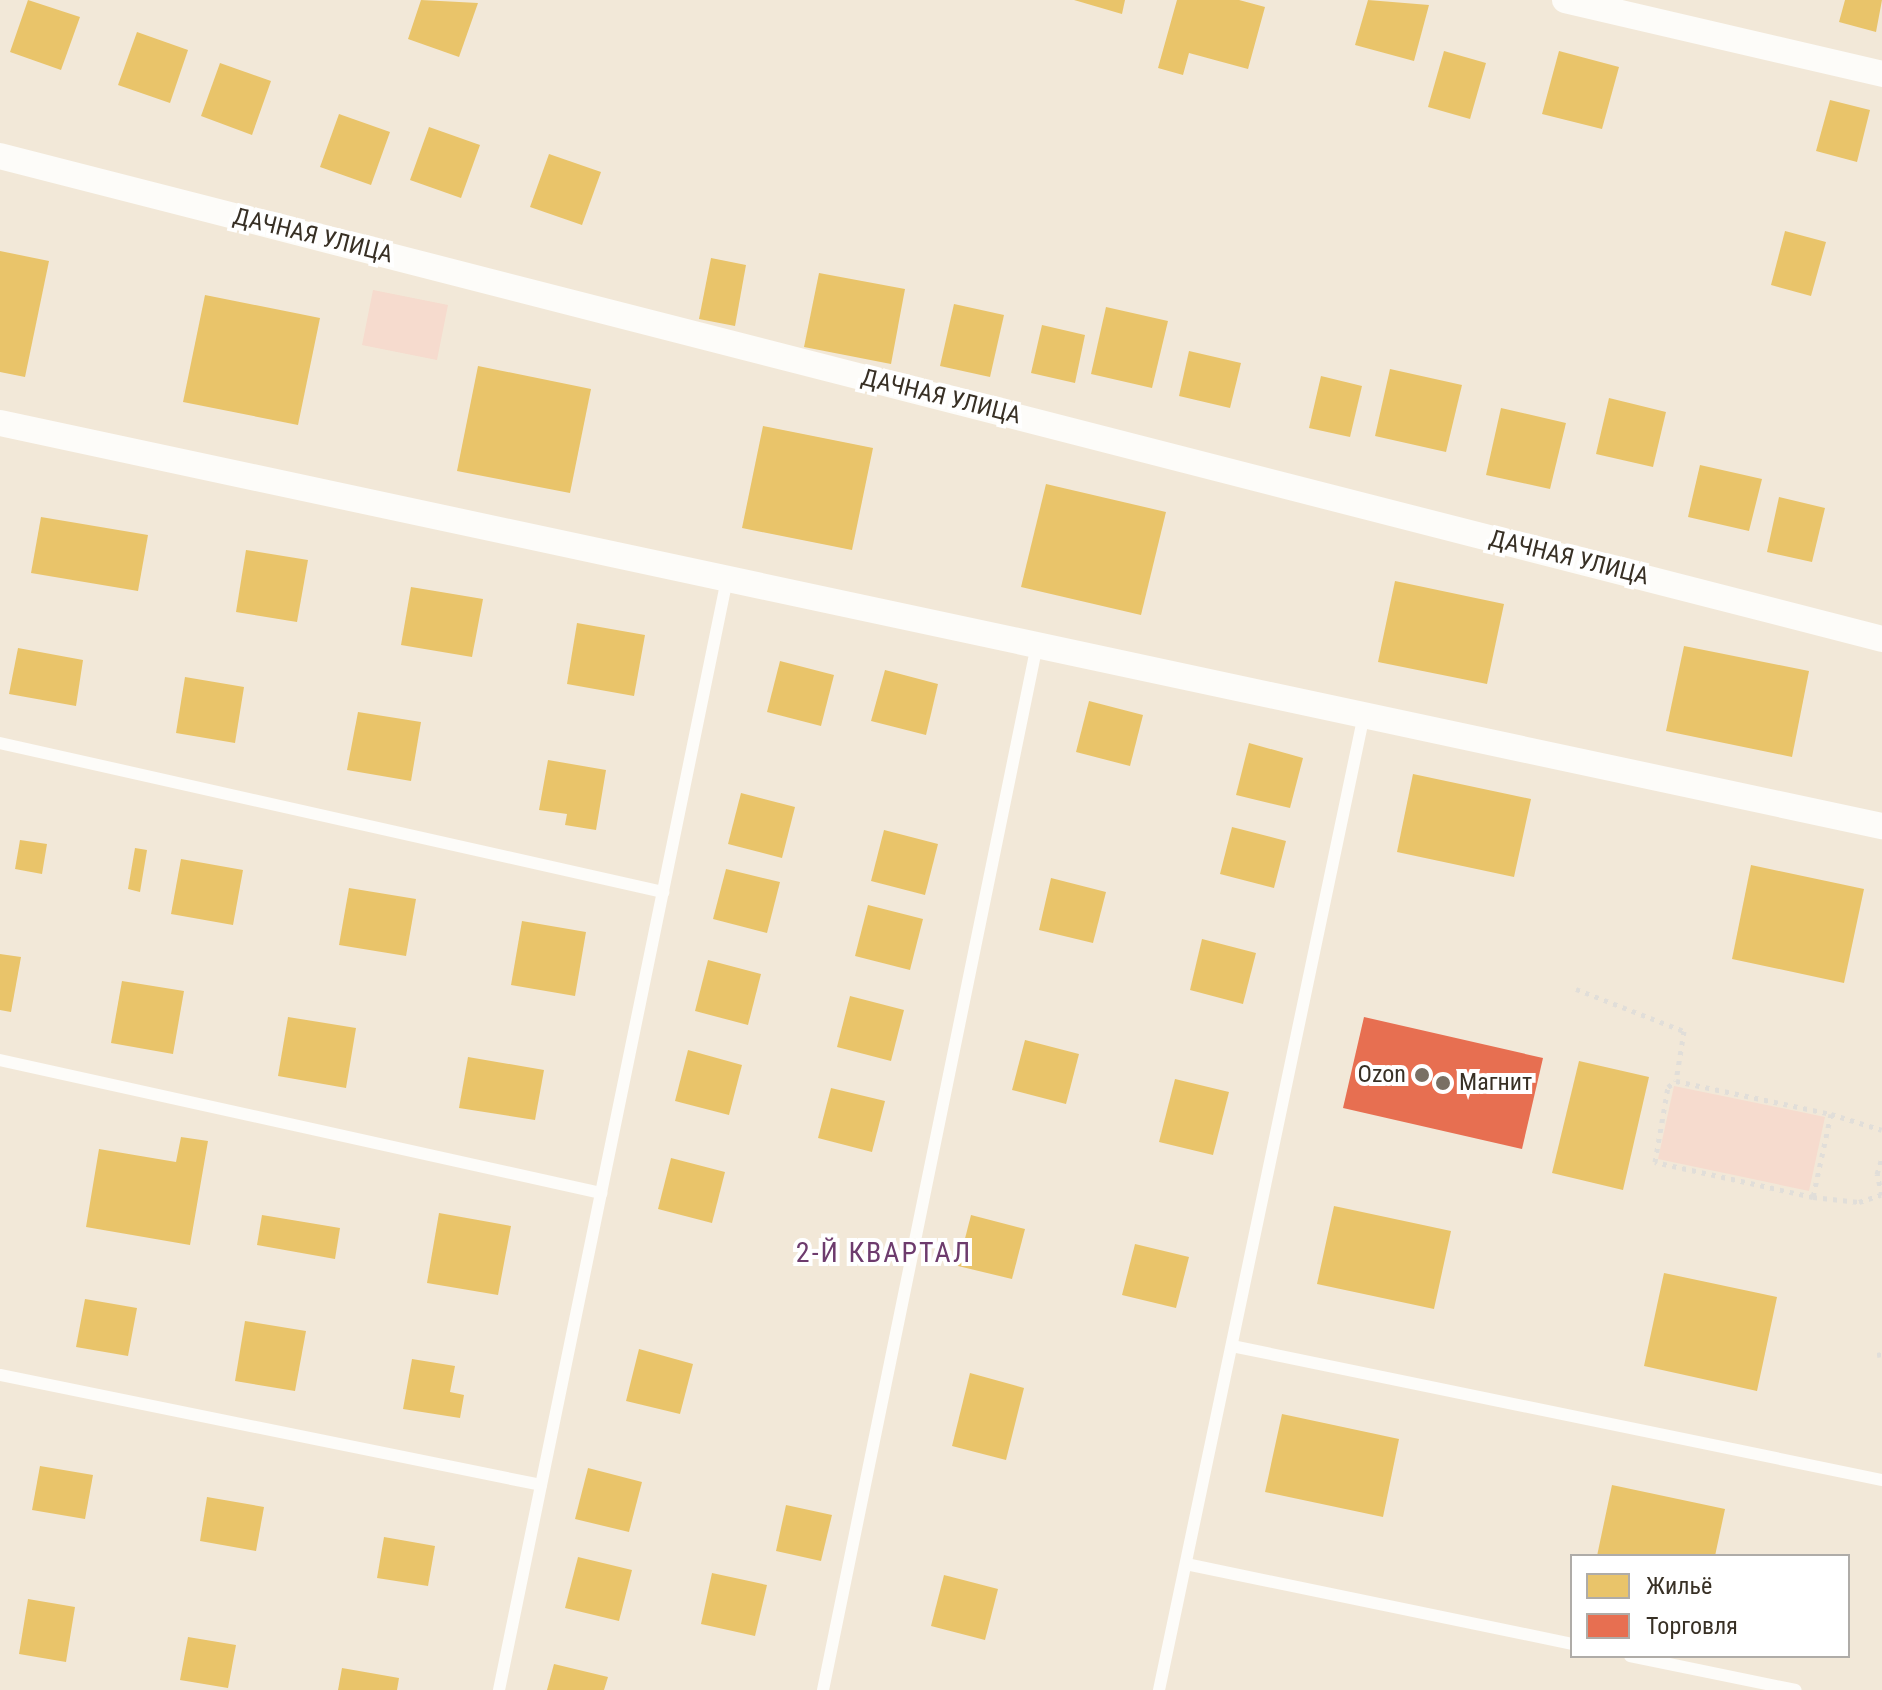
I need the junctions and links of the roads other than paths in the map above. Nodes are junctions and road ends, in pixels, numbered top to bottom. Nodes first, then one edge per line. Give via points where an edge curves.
1 (1565, 0) edge
2 (1882, 74) edge
3 (0, 156) edge
4 (0, 423) edge
5 (727, 579) junction
6 (1882, 639) edge
7 (1037, 645) junction
8 (1364, 715) junction
9 (0, 743) edge
10 (1882, 826) edge
11 (663, 892) junction
12 (0, 1060) edge
13 (601, 1193) junction
14 (1232, 1346) junction
15 (0, 1375) edge
16 (1882, 1480) edge
17 (541, 1485) junction
18 (1186, 1564) junction
19 (1570, 1644) edge
20 (1640, 1658) edge
21 (499, 1690) edge
22 (823, 1690) edge
23 (1159, 1690) edge
24 (1796, 1690) edge

1 - 2 street
3 - 6 street, ДАЧНАЯ УЛИЦА
4 - 5 street
5 - 7 street
5 - 11 lane
7 - 8 street
7 - 22 lane
8 - 10 street
8 - 14 lane
9 - 11 lane
11 - 13 lane
12 - 13 lane
13 - 17 lane
14 - 16 lane
14 - 18 lane
15 - 17 lane
17 - 21 lane
18 - 19 lane
18 - 23 lane
20 - 24 lane

